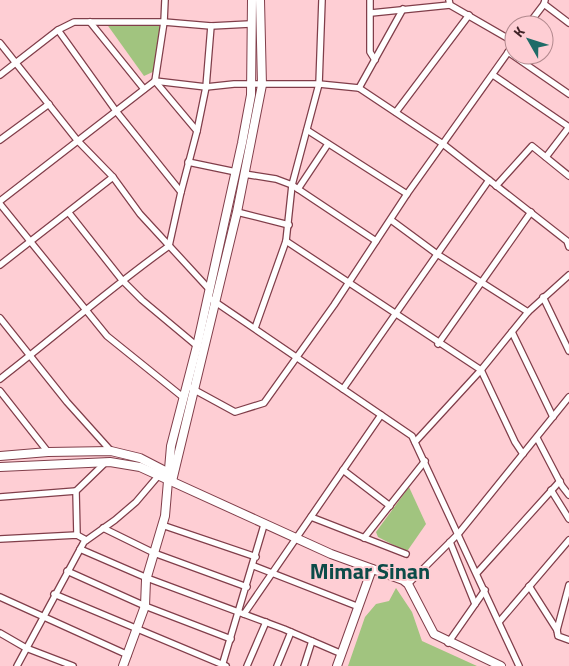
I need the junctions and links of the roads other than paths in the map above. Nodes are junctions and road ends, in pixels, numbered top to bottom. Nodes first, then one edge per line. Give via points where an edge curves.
1 (165, 0) edge
2 (252, 0) edge
3 (322, 0) edge
4 (370, 0) edge
5 (261, 2) edge
6 (450, 2) edge
7 (545, 2) edge
8 (403, 9) junction
9 (370, 13) junction
10 (469, 15) junction
11 (535, 15) edge
12 (90, 22) junction
13 (164, 22) junction
14 (569, 23) edge
15 (250, 24) junction
16 (211, 26) junction
17 (58, 30) junction
18 (504, 37) edge
19 (0, 43) edge
20 (504, 58) edge
21 (375, 60) junction
22 (15, 62) junction
23 (527, 65) edge
24 (0, 75) edge
25 (492, 75) junction
26 (155, 81) junction
27 (319, 84) junction
28 (262, 85) junction
29 (251, 86) junction
30 (206, 87) junction
31 (359, 88) junction
32 (144, 89) junction
33 (569, 94) edge
34 (48, 104) junction
35 (116, 111) junction
36 (396, 112) junction
37 (307, 130) junction
38 (197, 131) junction
39 (0, 140) edge
40 (78, 140) junction
41 (328, 144) junction
42 (443, 144) junction
43 (546, 157) junction
44 (188, 162) junction
45 (236, 172) junction
46 (244, 174) junction
47 (569, 176) edge
48 (113, 177) junction
49 (489, 180) junction
50 (292, 185) junction
51 (496, 186) junction
52 (298, 189) junction
53 (181, 192) junction
54 (407, 194) junction
55 (0, 203) edge
56 (237, 212) junction
57 (531, 212) junction
58 (69, 213) junction
59 (391, 220) junction
60 (289, 225) junction
61 (286, 241) junction
62 (376, 241) junction
63 (32, 242) junction
64 (568, 242) edge
65 (169, 246) junction
66 (437, 254) junction
67 (0, 265) edge
68 (569, 275) edge
69 (122, 280) junction
70 (480, 282) junction
71 (349, 283) junction
72 (209, 289) junction
73 (542, 297) junction
74 (211, 300) junction
75 (87, 311) junction
76 (528, 312) junction
77 (394, 314) junction
78 (0, 318) edge
79 (255, 328) junction
80 (512, 332) junction
81 (438, 344) junction
82 (197, 346) junction
83 (569, 351) edge
84 (30, 356) junction
85 (296, 357) junction
86 (481, 370) junction
87 (0, 379) edge
88 (190, 388) junction
89 (343, 389) junction
90 (0, 391) edge
91 (569, 397) edge
92 (184, 398) junction
93 (566, 404) edge
94 (381, 415) junction
95 (553, 417) junction
96 (537, 438) junction
97 (415, 442) junction
98 (111, 451) junction
99 (48, 452) junction
100 (523, 454) junction
101 (0, 456) edge
102 (425, 461) junction
103 (106, 462) junction
104 (0, 467) edge
105 (343, 470) junction
106 (159, 475) junction
107 (170, 477) junction
108 (560, 481) junction
109 (551, 490) junction
110 (76, 491) junction
111 (569, 495) edge
112 (0, 497) edge
113 (390, 506) junction
114 (311, 517) junction
115 (569, 519) edge
116 (162, 525) junction
117 (264, 525) junction
118 (103, 528) junction
119 (458, 533) junction
120 (77, 535) junction
121 (364, 538) junction
122 (0, 539) edge
123 (297, 539) junction
124 (86, 540) junction
125 (569, 540) edge
126 (450, 542) junction
127 (80, 549) junction
128 (154, 553) junction
129 (406, 554) dead end
130 (256, 557) junction
131 (254, 566) junction
132 (372, 569) junction
133 (67, 571) junction
134 (477, 573) junction
135 (272, 574) junction
136 (147, 578) junction
137 (408, 584) junction
138 (569, 585) edge
139 (529, 586) junction
140 (247, 587) junction
141 (485, 590) junction
142 (54, 594) junction
143 (0, 597) edge
144 (475, 604) junction
145 (145, 606) junction
146 (359, 606) junction
147 (242, 613) junction
148 (43, 617) junction
149 (266, 622) junction
150 (499, 622) junction
151 (138, 630) junction
152 (557, 630) junction
153 (291, 632) junction
154 (0, 633) edge
155 (231, 639) junction
156 (569, 640) edge
157 (312, 641) junction
158 (448, 643) junction
159 (26, 648) junction
160 (342, 654) junction
161 (128, 656) junction
162 (224, 665) edge
163 (17, 666) edge
164 (73, 666) edge
165 (124, 666) edge
166 (247, 666) edge
167 (277, 666) edge
168 (304, 666) edge
169 (337, 666) edge
170 (501, 666) edge
171 (519, 666) edge

1 - 13 street
2 - 15 street
3 - 27 street
4 - 9 street
5 - 28 street
6 - 8 street
6 - 10 street
7 - 11 street
7 - 14 street
8 - 9 street
8 - 21 street
9 - 21 street via 370,52
10 - 18 street
10 - 36 street
12 - 13 street
12 - 17 street via 74,22
12 - 32 street
13 - 16 street
13 - 26 street
15 - 16 street
15 - 29 street
16 - 30 street
17 - 22 street
17 - 35 street
19 - 22 street
20 - 25 street
21 - 31 street
22 - 24 street
22 - 34 street
23 - 33 street
25 - 42 street
25 - 43 street via 569,127
26 - 30 street
26 - 32 street
26 - 38 street
27 - 28 street
27 - 31 street
27 - 37 street
28 - 29 street
28 - 46 street
29 - 30 street
29 - 45 street
30 - 38 street
31 - 36 street
32 - 35 street
34 - 39 street
34 - 40 street
35 - 40 street
35 - 53 street
36 - 42 street
37 - 41 street
37 - 50 street
38 - 44 street
40 - 48 street
40 - 55 street
41 - 52 street
41 - 54 street
42 - 49 street
42 - 54 street
43 - 47 street
43 - 51 street via 532,146
44 - 45 street
44 - 53 street
45 - 72 street
46 - 50 street
46 - 56 street
48 - 58 street
48 - 65 street
49 - 51 street
49 - 66 street
50 - 52 street
50 - 60 street
51 - 57 street
52 - 62 street
53 - 65 street
54 - 59 street
55 - 63 street
56 - 60 street
56 - 74 street
57 - 64 street
57 - 70 street
58 - 63 street
58 - 69 street
59 - 62 street
59 - 66 street
60 - 61 street
61 - 71 street
61 - 79 street
62 - 71 street
63 - 67 street
63 - 75 street
65 - 69 street
65 - 72 street
66 - 70 street
66 - 77 street
68 - 73 street
69 - 75 street
69 - 82 street
70 - 76 street
70 - 81 street
71 - 77 street
71 - 85 street
72 - 74 street
73 - 76 street
73 - 83 street
74 - 79 street
74 - 82 street
74 - 88 street
75 - 84 street
75 - 92 street via 107,336
76 - 80 street
77 - 81 street
77 - 89 street
78 - 84 street
79 - 85 street
80 - 86 street
80 - 95 street
81 - 86 street
82 - 88 street
84 - 87 street
84 - 98 street
85 - 88 street via 264,403 235,412
85 - 89 street
86 - 97 street
86 - 100 street
88 - 92 street
88 - 107 street
89 - 94 street
90 - 99 street
91 - 93 street
92 - 107 street via 171,446
93 - 95 street
94 - 97 street via 404,429
94 - 105 street
95 - 96 street
96 - 100 street
96 - 108 street
97 - 102 street
98 - 99 street
98 - 107 street via 140,458
99 - 101 street
100 - 119 street
102 - 113 street
102 - 119 street
103 - 104 street
103 - 106 street via 140,467
103 - 110 street
105 - 113 street
105 - 114 street
106 - 107 street
106 - 118 street via 136,502
107 - 116 street
107 - 117 street
108 - 109 street
108 - 111 street
109 - 115 street
109 - 134 street
110 - 112 street
110 - 120 street
113 - 121 street
114 - 121 street
114 - 123 street
116 - 128 street
116 - 130 street
117 - 123 street
117 - 130 street
118 - 124 street
118 - 128 street
119 - 126 street
119 - 134 street
120 - 122 street
120 - 124 street
121 - 129 street
123 - 132 street
123 - 135 street
124 - 127 street
125 - 139 street
126 - 137 street
126 - 144 street
127 - 133 street
127 - 136 street
128 - 136 street
128 - 140 street
130 - 131 street
131 - 135 street
131 - 140 street
132 - 137 street
132 - 146 street
133 - 142 street
133 - 145 street
134 - 141 street
135 - 146 street
135 - 147 street
136 - 145 street
136 - 147 street
137 - 158 street via 434,634
138 - 152 street
139 - 150 street
139 - 152 street
140 - 147 street
141 - 144 street
141 - 150 street
142 - 148 street
142 - 151 street
143 - 148 street
144 - 158 street
145 - 151 street
145 - 155 street
146 - 160 street
147 - 149 street
147 - 155 street
148 - 159 street
148 - 161 street
149 - 153 street
149 - 166 street
150 - 171 street
151 - 161 street
151 - 162 street
152 - 156 street via 558,636
153 - 157 street
153 - 167 street
154 - 159 street
155 - 162 street
157 - 160 street
157 - 168 street
158 - 170 street
159 - 163 street
159 - 164 street
160 - 169 street
161 - 165 street

